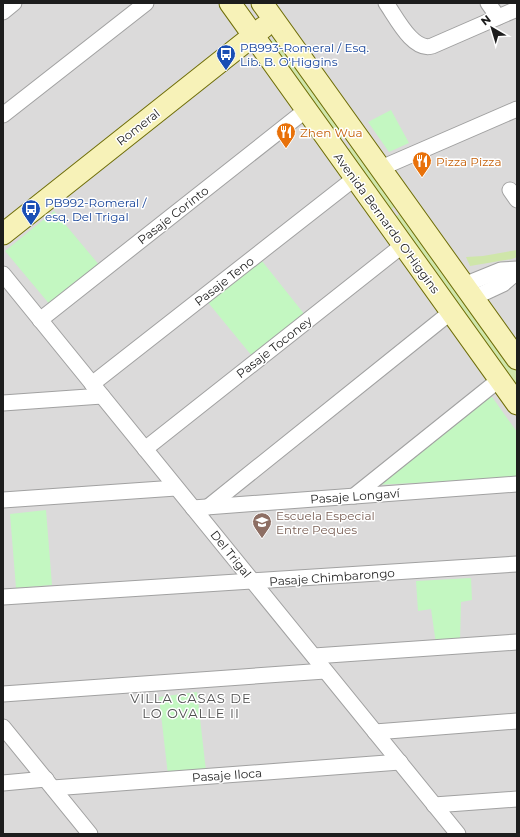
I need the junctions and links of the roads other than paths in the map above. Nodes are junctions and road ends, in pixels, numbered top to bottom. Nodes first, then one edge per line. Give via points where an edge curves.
1 (14, 3) edge
2 (146, 3) edge
3 (230, 3) edge
4 (386, 3) edge
5 (488, 3) edge
6 (517, 9) edge
7 (268, 11) edge
8 (3, 12) edge
9 (498, 17) junction
10 (253, 36) junction
11 (517, 109) edge
12 (306, 110) junction
13 (3, 115) edge
14 (362, 142) junction
15 (333, 147) junction
16 (380, 168) junction
17 (355, 178) junction
18 (405, 203) junction
19 (383, 216) junction
20 (3, 234) edge
21 (403, 245) junction
22 (517, 271) edge
23 (3, 274) edge
24 (469, 291) junction
25 (451, 312) junction
26 (40, 320) junction
27 (517, 359) edge
28 (500, 380) junction
29 (92, 384) junction
30 (102, 396) junction
31 (3, 403) edge
32 (517, 404) edge
33 (145, 449) junction
34 (517, 484) edge
35 (176, 488) junction
36 (354, 496) junction
37 (3, 500) edge
38 (200, 507) junction
39 (517, 564) edge
40 (252, 581) junction
41 (3, 597) edge
42 (517, 642) edge
43 (314, 656) junction
44 (325, 671) junction
45 (3, 694) edge
46 (517, 721) edge
47 (3, 727) edge
48 (375, 732) junction
49 (400, 762) junction
50 (3, 783) edge
51 (50, 784) junction
52 (517, 799) edge
53 (434, 805) junction
54 (90, 834) edge
55 (458, 834) edge

1 - 8 street
2 - 13 street
3 - 10 main road, Avenida Bernardo O'Higgins
4 - 9 street via 412,39 421,46 432,46
5 - 9 street
6 - 9 street
7 - 10 main road, Romeral
7 - 14 main road
10 - 12 main road, Avenida Bernardo O'Higgins
10 - 20 main road, Romeral
11 - 16 street
12 - 15 main road, Avenida Bernardo O'Higgins
12 - 26 street, Pasaje Corinto
14 - 15 main road via 350,141
14 - 16 main road
15 - 17 main road, Avenida Bernardo O'Higgins
16 - 18 main road
17 - 19 main road, Avenida Bernardo O'Higgins
17 - 29 street, Pasaje Teno
18 - 19 main road via 396,212
18 - 24 main road
19 - 21 main road, Avenida Bernardo O'Higgins
21 - 25 main road, Avenida Bernardo O'Higgins
21 - 33 street, Pasaje Toconey
22 - 24 street via 503,284
23 - 26 street, Del Trigal
24 - 27 main road
25 - 28 main road, Avenida Bernardo O'Higgins
25 - 38 street
26 - 29 street, Del Trigal
28 - 32 main road, Avenida Bernardo O'Higgins
28 - 36 street
29 - 30 street, Del Trigal
30 - 31 street
30 - 33 street, Del Trigal
33 - 35 street, Del Trigal
34 - 36 street, Pasaje Longaví
35 - 37 street
35 - 38 street, Del Trigal
36 - 38 street, Pasaje Longaví
38 - 40 street, Del Trigal
39 - 40 street, Pasaje Chimbarongo
40 - 41 street, Pasaje Chimbarongo
40 - 43 street, Del Trigal
42 - 43 street
43 - 44 street, Del Trigal
44 - 45 street
44 - 48 street, Del Trigal
46 - 48 street
47 - 51 street
48 - 49 street, Del Trigal
49 - 51 street, Pasaje Iloca
49 - 53 street, Del Trigal
50 - 51 street, Pasaje Iloca
51 - 54 street
52 - 53 street
53 - 55 street, Del Trigal

